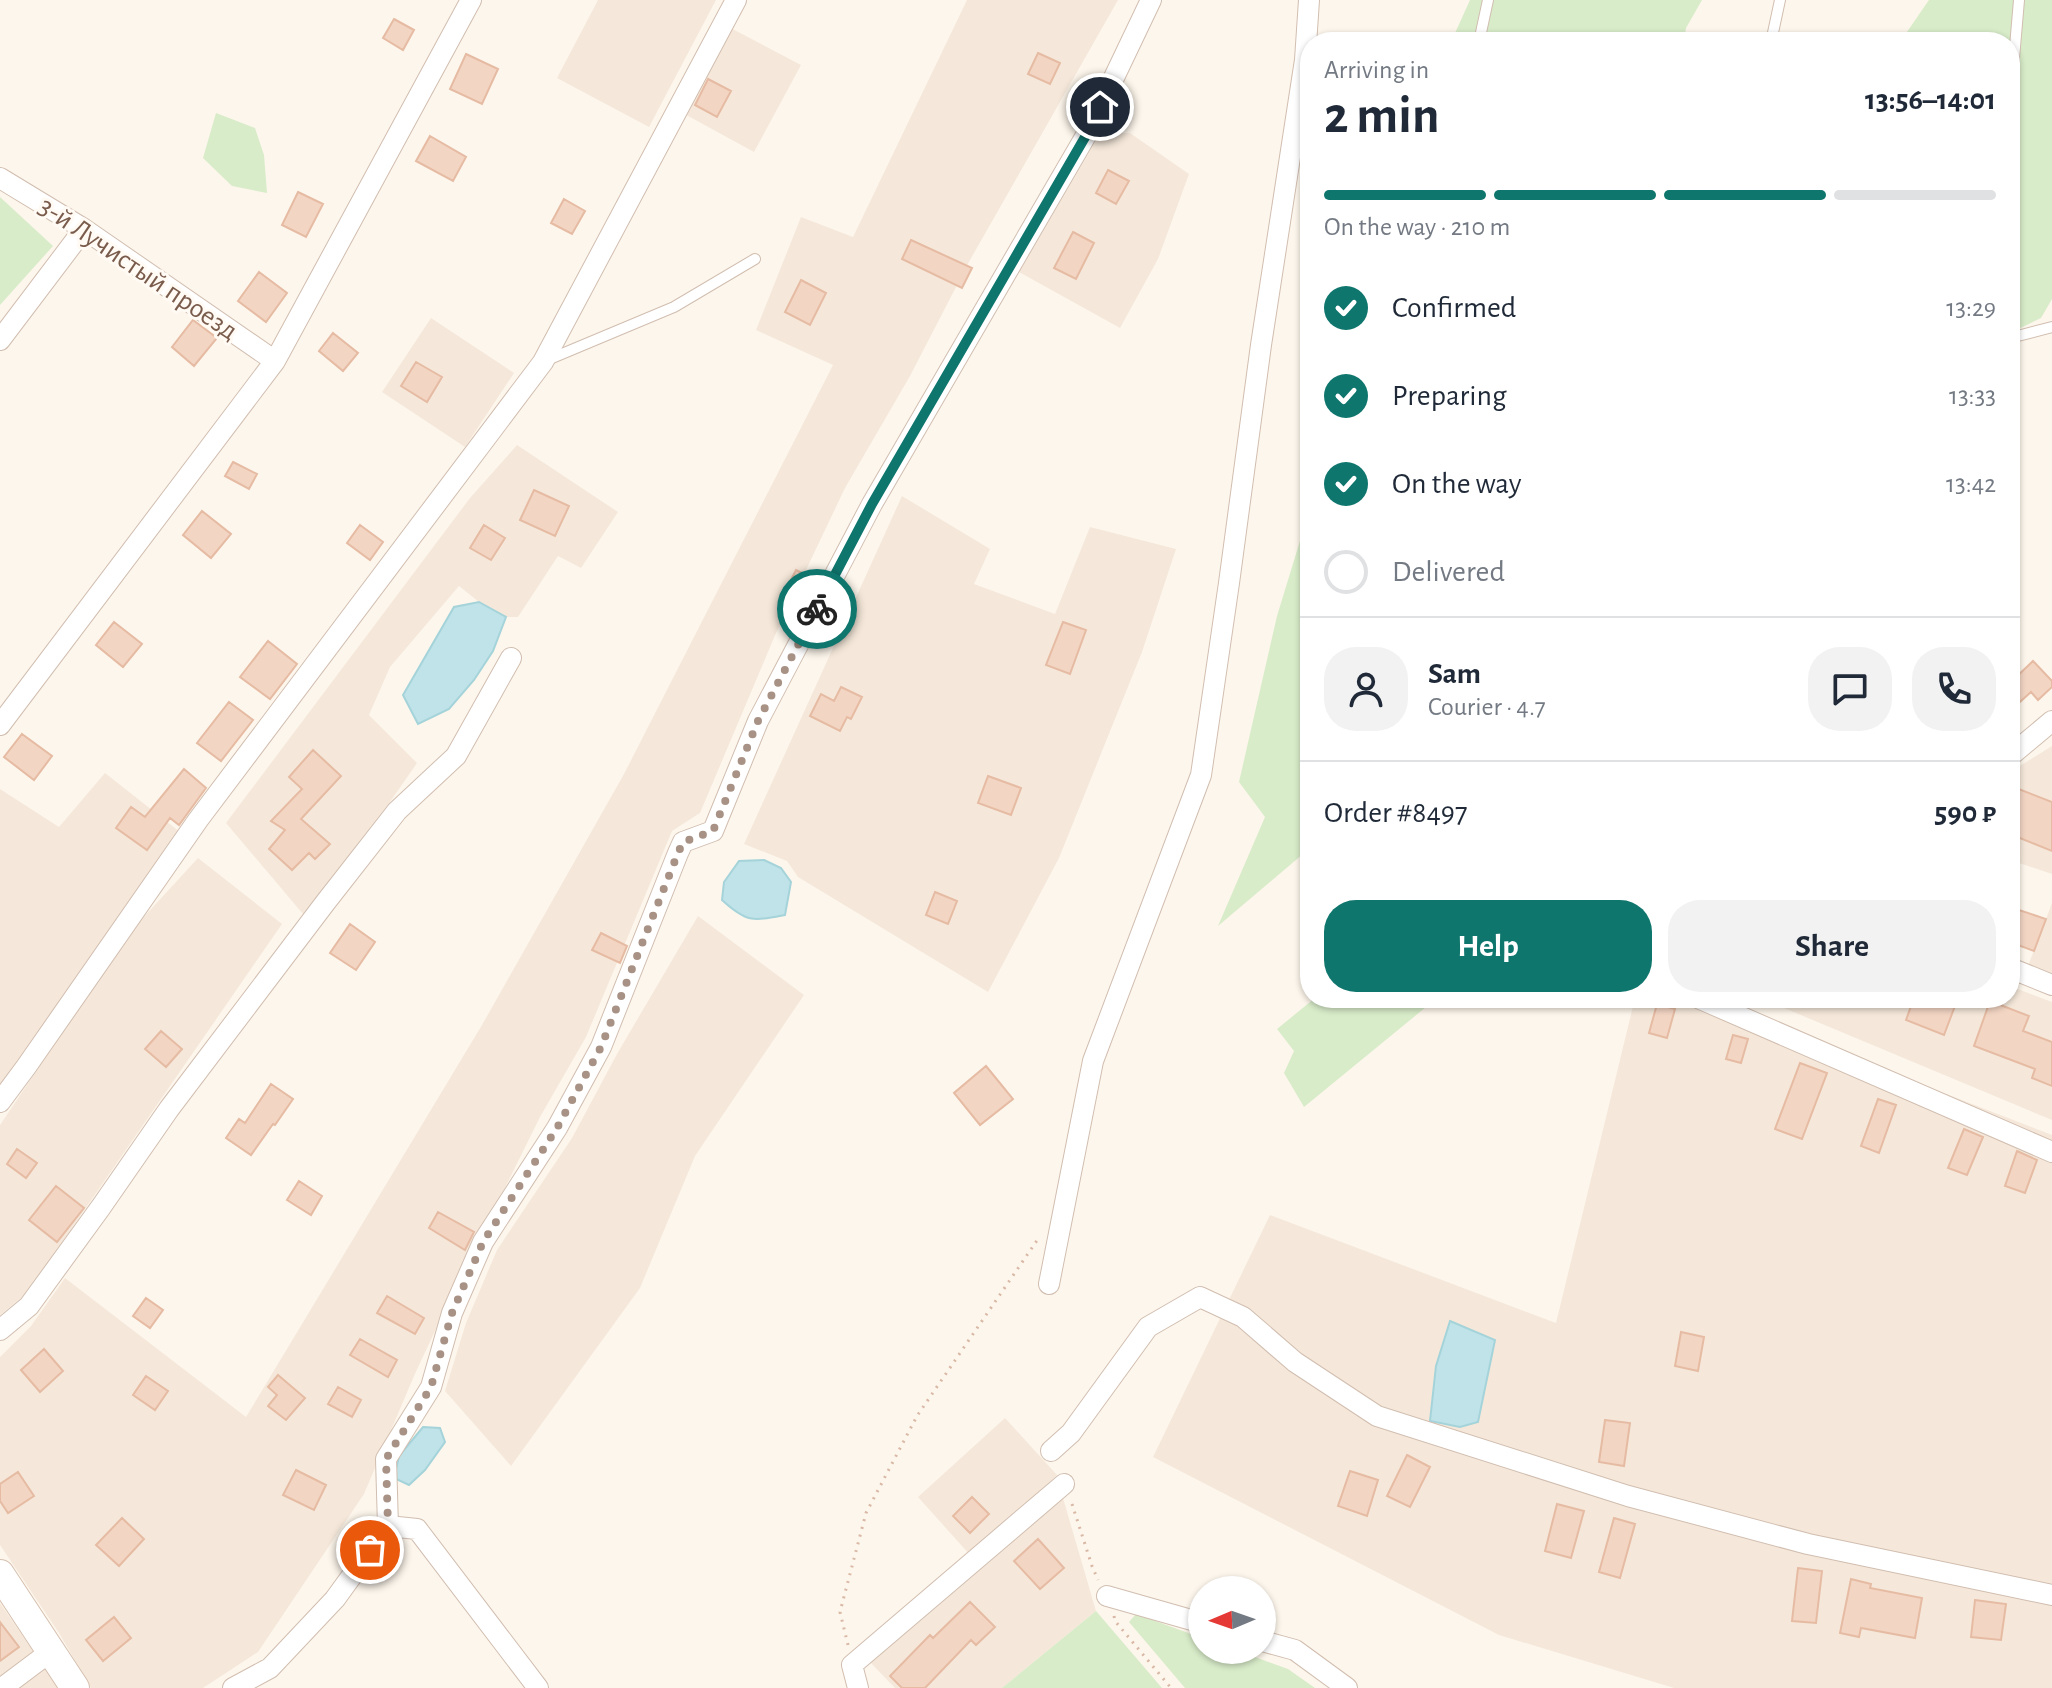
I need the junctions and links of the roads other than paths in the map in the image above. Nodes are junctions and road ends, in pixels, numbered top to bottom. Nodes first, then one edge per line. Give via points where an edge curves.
1 (471, 0) edge
2 (736, 0) edge
3 (1151, 0) edge
4 (1309, 0) edge
5 (1488, 0) edge
6 (1780, 0) edge
7 (2019, 0) edge
8 (1307, 32) edge
9 (1481, 32) edge
10 (1773, 32) edge
11 (2016, 32) edge
12 (1300, 92) edge
13 (0, 178) edge
14 (84, 229) junction
15 (755, 259) dead end
16 (2052, 327) edge
17 (2020, 335) edge
18 (0, 340) edge
19 (275, 361) junction
20 (543, 362) junction
21 (511, 658) dead end
22 (2052, 721) edge
23 (0, 725) edge
24 (2020, 748) edge
25 (2020, 972) edge
26 (2052, 985) edge
27 (1721, 1008) edge
28 (0, 1102) edge
29 (2052, 1152) edge
30 (1049, 1284) dead end
31 (0, 1330) edge
32 (1051, 1451) dead end
33 (1064, 1484) road end
34 (388, 1526) junction
35 (0, 1574) edge
36 (2052, 1595) edge
37 (1107, 1596) road end
38 (1188, 1619) edge
39 (1276, 1645) edge
40 (50, 1652) junction
41 (2, 1688) edge
42 (75, 1688) edge
43 (233, 1688) edge
44 (538, 1688) edge
45 (858, 1688) edge
46 (1347, 1688) edge

1 - 19 street
2 - 20 street
3 - 34 street via 1088,132 836,572 758,721 713,831 683,842 601,1047 557,1128 483,1242 452,1313 431,1387 386,1459
4 - 8 street
5 - 9 lane
6 - 10 lane
7 - 11 lane
12 - 30 street via 1201,775 1093,1061
13 - 14 street, 3-й Лучистый проезд
14 - 18 street
14 - 19 street, 3-й Лучистый проезд
15 - 20 lane via 674,307
16 - 17 lane
19 - 23 street
20 - 28 street via 198,820
21 - 31 street via 456,756 397,811 222,1037 29,1306
22 - 24 street
25 - 26 street
27 - 29 street
32 - 36 street via 1071,1433 1148,1327 1200,1297 1243,1317 1295,1362 1377,1416 1628,1496 1808,1544
33 - 45 street via 852,1665
34 - 43 street via 335,1599 270,1668
34 - 44 street via 417,1529
35 - 40 street
37 - 38 street
39 - 46 street via 1295,1650
40 - 41 street
40 - 42 street

